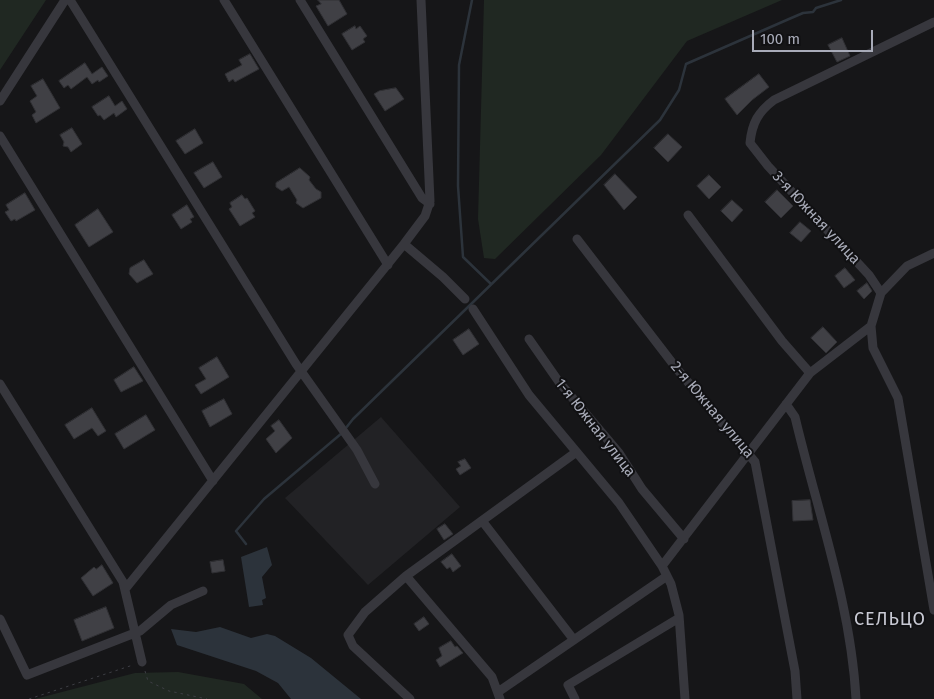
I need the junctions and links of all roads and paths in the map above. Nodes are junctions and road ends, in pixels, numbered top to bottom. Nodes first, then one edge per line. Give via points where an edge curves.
1 (65, 0) edge
2 (70, 0) edge
3 (224, 0) edge
4 (300, 0) edge
5 (421, 0) edge
6 (934, 22) edge
7 (0, 101) edge
8 (0, 136) edge
9 (430, 204) junction
10 (688, 215) dead end
11 (577, 239) dead end
12 (404, 244) junction
13 (934, 253) edge
14 (388, 265) junction
15 (881, 293) junction
16 (465, 299) dead end
17 (473, 309) dead end
18 (871, 326) junction
19 (529, 339) dead end
20 (301, 372) junction
21 (810, 373) junction
22 (0, 384) edge
23 (786, 404) junction
24 (575, 453) junction
25 (750, 454) junction
26 (213, 481) junction
27 (375, 484) dead end
28 (483, 522) junction
29 (684, 538) junction
30 (662, 566) junction
31 (406, 576) junction
32 (667, 576) junction
33 (126, 588) junction
34 (203, 591) dead end
35 (934, 610) edge
36 (679, 618) junction
37 (0, 619) edge
38 (135, 633) junction
39 (574, 640) junction
40 (142, 662) junction
41 (499, 695) edge
42 (29, 699) edge
43 (207, 699) edge
44 (410, 699) edge
45 (575, 699) edge
46 (685, 699) edge
47 (797, 699) edge
48 (856, 699) edge

1 - 7 street
2 - 20 street
3 - 14 street
4 - 9 street via 422,198
5 - 9 street
6 - 15 street, 3-я Южная улица via 774,100 761,109 751,126 750,143 869,275
8 - 26 street
9 - 12 street
10 - 21 street via 782,341
11 - 25 street, 2-я Южная улица via 677,369
12 - 14 street
12 - 16 street
13 - 15 street via 907,266
14 - 20 street
15 - 18 street
17 - 24 street via 529,395
18 - 21 street
18 - 35 street via 873,348 898,398
19 - 29 street, 1-я Южная улица via 559,382 619,453 642,489
20 - 26 street
20 - 27 street via 357,450
21 - 23 street
22 - 33 street
23 - 25 street
23 - 48 street via 795,418 834,568 854,665
24 - 28 street
24 - 30 street via 619,502
25 - 29 street
25 - 47 street, 2-я Южная улица via 755,462 795,671
26 - 33 street
28 - 31 street
28 - 39 street
29 - 30 street
30 - 32 street
31 - 41 street via 492,677
31 - 44 street via 365,612 348,635 352,646
32 - 36 street
32 - 39 street
33 - 38 street
34 - 38 street via 171,605
36 - 45 street via 568,685
36 - 46 street
37 - 38 street via 27,675
38 - 40 street
39 - 41 street
40 - 42 path
40 - 43 path via 148,681 169,691

